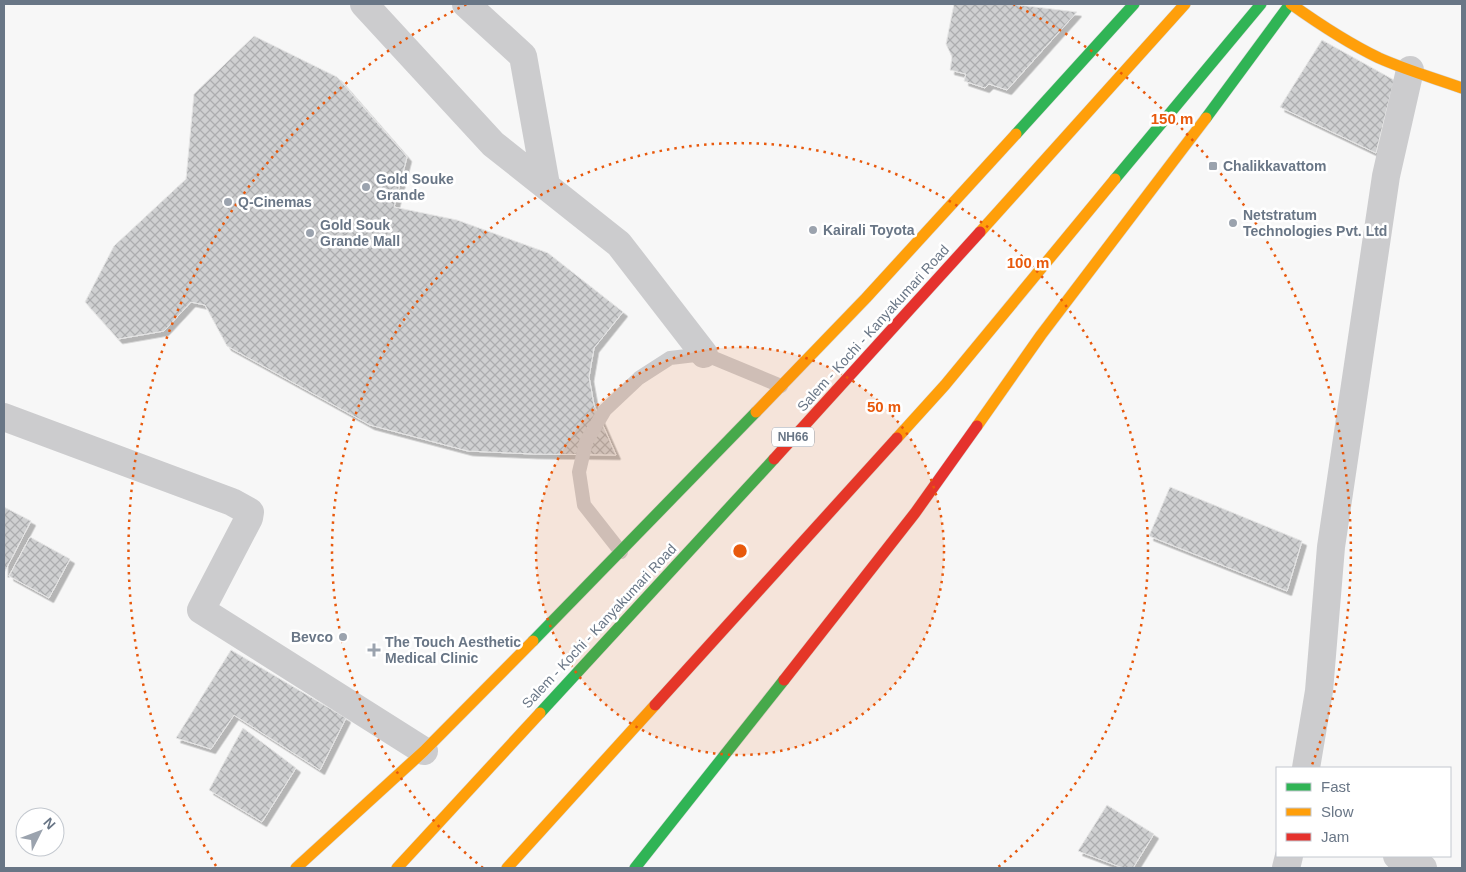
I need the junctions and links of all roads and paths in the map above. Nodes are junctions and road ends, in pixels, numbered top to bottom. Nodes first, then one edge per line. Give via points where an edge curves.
1 (364, 4) edge
2 (466, 4) edge
3 (1134, 4) edge
4 (1185, 4) edge
5 (1261, 4) edge
6 (1290, 4) edge
7 (1410, 70) junction
8 (1462, 88) edge
9 (546, 185) junction
10 (704, 354) junction
11 (781, 386) junction
12 (4, 416) edge
13 (621, 552) junction
14 (424, 751) junction
15 (1306, 767) edge
16 (1399, 857) edge
17 (296, 868) edge
18 (397, 868) edge
19 (507, 868) edge
20 (635, 868) edge
21 (1423, 868) edge

1 - 9 street via 493,144
2 - 9 street via 522,56
3 - 11 main road via 866,298
4 - 18 main road, Salem - Kochi - Kanyakumari Road / NH66 via 852,373
5 - 19 main road via 944,385
6 - 7 main road via 1369,53
6 - 20 main road via 1040,335 915,513
7 - 8 main road
7 - 15 street via 1386,176 1331,547 1319,691
9 - 10 street via 619,244
10 - 11 lane
10 - 13 lane via 670,358 639,378 605,410 586,442 579,472 584,505
11 - 13 main road
12 - 14 street via 248,510 249,518 201,610
13 - 14 main road
14 - 17 main road
16 - 21 street

